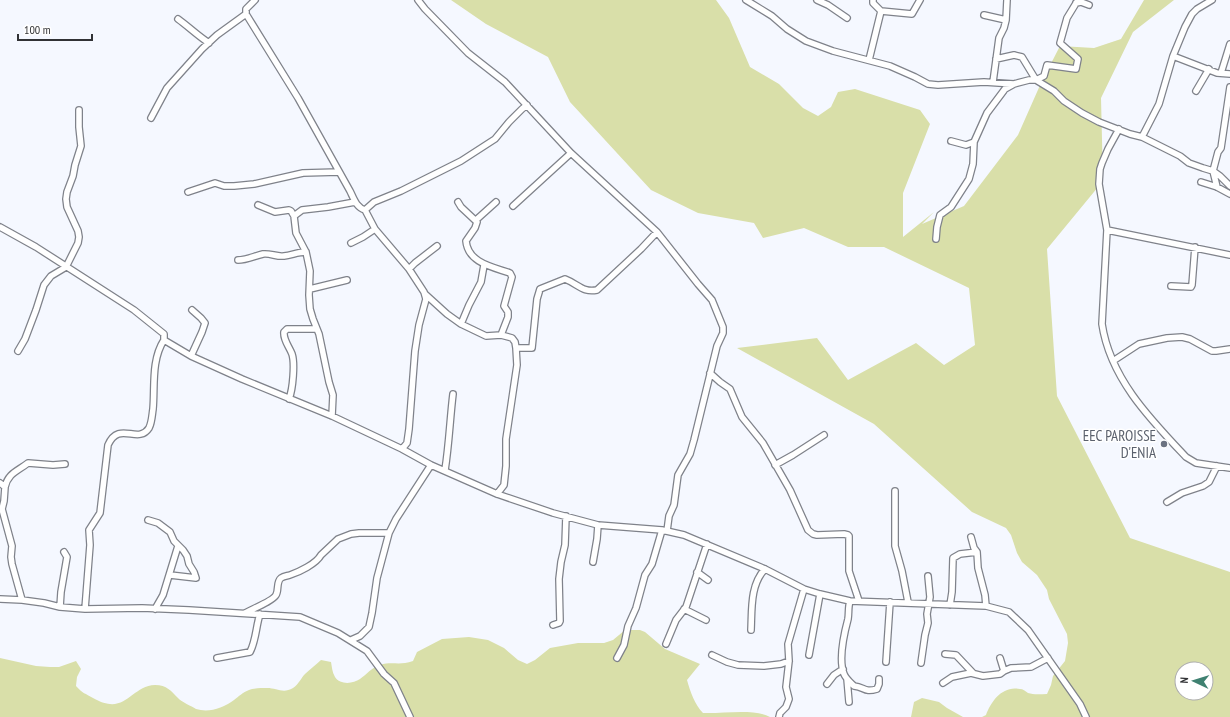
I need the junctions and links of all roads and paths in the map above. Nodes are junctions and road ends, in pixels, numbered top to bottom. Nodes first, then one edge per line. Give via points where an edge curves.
1 (255, 0) edge
2 (418, 0) edge
3 (746, 0) edge
4 (817, 0) edge
5 (873, 0) edge
6 (920, 0) edge
7 (1007, 0) edge
8 (1212, 0) edge
9 (1077, 2) edge
10 (1089, 5) dead end
11 (881, 11) junction
12 (246, 14) junction
13 (984, 16) dead end
14 (847, 18) dead end
15 (178, 19) dead end
16 (1006, 20) junction
17 (209, 43) junction
18 (1230, 44) edge
19 (1173, 56) junction
20 (996, 59) junction
21 (869, 60) junction
22 (1209, 69) junction
23 (1221, 73) junction
24 (1230, 74) edge
25 (1036, 80) junction
26 (993, 82) junction
27 (1014, 84) junction
28 (1230, 87) edge
29 (1196, 91) dead end
30 (527, 105) junction
31 (79, 110) dead end
32 (151, 118) dead end
33 (1119, 129) junction
34 (1142, 137) junction
35 (951, 141) dead end
36 (974, 142) junction
37 (571, 153) junction
38 (1213, 171) junction
39 (339, 172) junction
40 (1201, 182) dead end
41 (1230, 186) edge
42 (1217, 187) junction
43 (188, 192) dead end
44 (1230, 194) edge
45 (355, 202) junction
46 (458, 202) dead end
47 (496, 202) dead end
48 (258, 205) dead end
49 (513, 206) dead end
50 (365, 210) junction
51 (294, 216) junction
52 (476, 220) junction
53 (0, 227) edge
54 (375, 229) junction
55 (1107, 230) junction
56 (656, 232) junction
57 (936, 239) dead end
58 (351, 243) dead end
59 (437, 246) dead end
60 (1195, 247) junction
61 (306, 252) junction
62 (1230, 256) edge
63 (238, 260) dead end
64 (484, 265) junction
65 (66, 267) junction
66 (409, 269) junction
67 (347, 280) dead end
68 (1171, 286) dead end
69 (310, 289) junction
70 (424, 292) junction
71 (192, 310) dead end
72 (461, 324) junction
73 (316, 329) junction
74 (501, 335) junction
75 (164, 340) junction
76 (516, 348) junction
77 (1230, 349) edge
78 (18, 351) dead end
79 (191, 356) junction
80 (1113, 361) junction
81 (710, 373) junction
82 (453, 394) dead end
83 (289, 399) junction
84 (332, 416) junction
85 (824, 436) dead end
86 (402, 449) junction
87 (65, 464) dead end
88 (431, 465) junction
89 (775, 465) junction
90 (1217, 466) junction
91 (1230, 468) edge
92 (445, 470) junction
93 (0, 483) edge
94 (5, 487) junction
95 (895, 491) dead end
96 (498, 494) junction
97 (1167, 502) dead end
98 (1, 509) edge
99 (566, 516) junction
100 (148, 520) dead end
101 (598, 525) junction
102 (664, 531) junction
103 (389, 533) junction
104 (971, 537) dead end
105 (707, 544) junction
106 (178, 546) junction
107 (64, 552) dead end
108 (977, 552) junction
109 (593, 562) dead end
110 (765, 569) junction
111 (697, 572) junction
112 (170, 575) junction
113 (928, 576) dead end
114 (708, 580) dead end
115 (804, 589) junction
116 (820, 594) junction
117 (0, 599) edge
118 (22, 600) junction
119 (850, 601) junction
120 (859, 601) junction
121 (890, 602) junction
122 (908, 602) junction
123 (929, 604) junction
124 (950, 605) junction
125 (986, 606) junction
126 (60, 607) junction
127 (85, 609) junction
128 (155, 609) junction
129 (684, 609) junction
130 (243, 614) junction
131 (260, 614) junction
132 (706, 620) dead end
133 (554, 625) dead end
134 (751, 630) dead end
135 (351, 640) junction
136 (666, 644) dead end
137 (945, 654) dead end
138 (809, 655) dead end
139 (712, 656) dead end
140 (217, 658) dead end
141 (617, 658) dead end
142 (1000, 658) dead end
143 (1048, 658) junction
144 (789, 661) junction
145 (886, 662) dead end
146 (921, 663) dead end
147 (843, 669) junction
148 (1004, 671) junction
149 (973, 673) junction
150 (847, 679) junction
151 (879, 679) dead end
152 (943, 683) dead end
153 (827, 684) dead end
154 (849, 702) dead end
155 (410, 717) edge
156 (779, 717) edge
157 (1086, 717) edge

1 - 12 street via 246,9
2 - 30 street via 468,53 505,82
3 - 21 street via 806,42
4 - 14 street
5 - 11 street
6 - 11 street via 912,14
7 - 16 street
8 - 19 street via 1192,14
9 - 10 street
9 - 25 street via 1067,18 1060,43 1078,59 1076,69 1048,65 1044,76
11 - 21 street
12 - 17 street
12 - 39 street via 298,98
13 - 16 street
15 - 17 street
16 - 20 street via 999,38
17 - 32 street via 167,88
18 - 23 street
19 - 22 street
19 - 34 street via 1158,104
20 - 25 street via 1014,55 1022,57
20 - 26 street
21 - 26 street via 890,66 928,84
22 - 23 street
22 - 29 street
23 - 24 street
25 - 27 street
25 - 33 street via 1082,113
26 - 27 street
27 - 36 street via 1005,89 986,113
28 - 38 street via 1221,148
30 - 37 street
30 - 50 street via 495,139 461,161 374,202
31 - 65 street via 81,146 66,199 79,237
33 - 34 street
33 - 55 street via 1100,169 1099,184
34 - 38 street via 1189,163
35 - 36 street via 966,145
36 - 57 street via 969,179 951,207 940,215
37 - 49 street
37 - 56 street
38 - 41 street
38 - 42 street
39 - 43 street via 303,173 234,186 224,186 215,182
39 - 45 street
40 - 42 street
42 - 44 street
45 - 50 street
45 - 51 street via 302,210
46 - 52 street
47 - 52 street
48 - 51 street via 275,212 289,210
50 - 54 street
51 - 61 street via 296,233
52 - 64 street via 475,228 466,241 466,248
53 - 65 street
54 - 58 street
54 - 66 street
55 - 60 street
55 - 80 street via 1102,324 1104,338
56 - 76 street via 597,290 590,292 566,279 540,289 532,348
56 - 81 street via 712,300 721,320 723,333 716,346
59 - 66 street
60 - 62 street
60 - 68 street via 1191,287
61 - 63 street via 287,256 264,254
61 - 69 street
64 - 72 street via 481,282
64 - 74 street via 510,273 512,277 504,306 508,317
65 - 75 street via 134,310 164,334
65 - 78 street via 51,276 44,285 25,339
66 - 70 street
67 - 69 street
69 - 73 street via 310,309
70 - 72 street
70 - 86 street via 426,299 415,351 409,429
71 - 79 street via 205,323
72 - 74 street via 486,336
73 - 83 street via 284,332 293,356
73 - 84 street via 333,395
74 - 76 street via 512,338
75 - 79 street
75 - 127 street via 156,356 149,427 137,435 118,433 108,446 100,513 89,530
76 - 96 street via 518,365 506,439 504,485
77 - 80 street via 1212,351 1190,338 1167,338 1139,344
79 - 83 street
80 - 90 street via 1133,398 1186,457 1196,462
81 - 89 street via 730,389 742,417 763,443
81 - 102 street via 690,454 678,475 674,505
82 - 92 street via 449,421 449,452
83 - 84 street
84 - 86 street
85 - 89 street
86 - 88 street
87 - 94 street via 28,463 7,479
88 - 92 street
88 - 103 street
89 - 120 street via 812,534 850,536 849,572
90 - 91 street
90 - 97 street via 1209,482
92 - 96 street
93 - 94 street
94 - 98 street
95 - 122 street via 895,546
96 - 99 street
98 - 118 street via 12,546 12,564
99 - 101 street
99 - 133 street via 565,545 559,579 560,621
100 - 106 street via 166,527
101 - 102 street
101 - 109 street
102 - 105 street
102 - 141 street via 628,626 624,645
103 - 130 street via 359,533 338,539 319,559 304,569 282,577 279,580 276,597
103 - 135 street via 377,578 369,627 360,636
104 - 108 street
105 - 110 street
105 - 111 street
106 - 112 street
106 - 112 street via 187,556 196,578
107 - 126 street via 67,557
108 - 124 street via 960,554 953,558
108 - 125 street
110 - 115 street
110 - 134 street via 754,590
111 - 114 street
111 - 129 street
112 - 128 street via 164,595
113 - 123 street
115 - 116 street
115 - 144 street via 788,644
116 - 119 street
116 - 138 street
117 - 118 street
118 - 126 street
119 - 120 street
119 - 147 street via 845,628
120 - 121 street
121 - 122 street
121 - 145 street
122 - 123 street
123 - 124 street
123 - 146 street
124 - 125 street
125 - 143 street via 1009,612 1028,630
126 - 127 street
127 - 128 street
128 - 130 street
129 - 132 street
129 - 136 street via 676,620
130 - 131 street
131 - 135 street via 300,617
131 - 140 street via 250,652
135 - 155 street via 367,651 394,683
137 - 149 street via 956,655
139 - 144 street via 738,665 764,666
142 - 148 street
143 - 148 street via 1031,667
143 - 157 street
144 - 156 street via 786,687 789,699
147 - 150 street
147 - 153 street
148 - 149 street via 983,676
149 - 152 street via 952,676
150 - 151 street via 854,686 869,691 877,689
150 - 154 street

